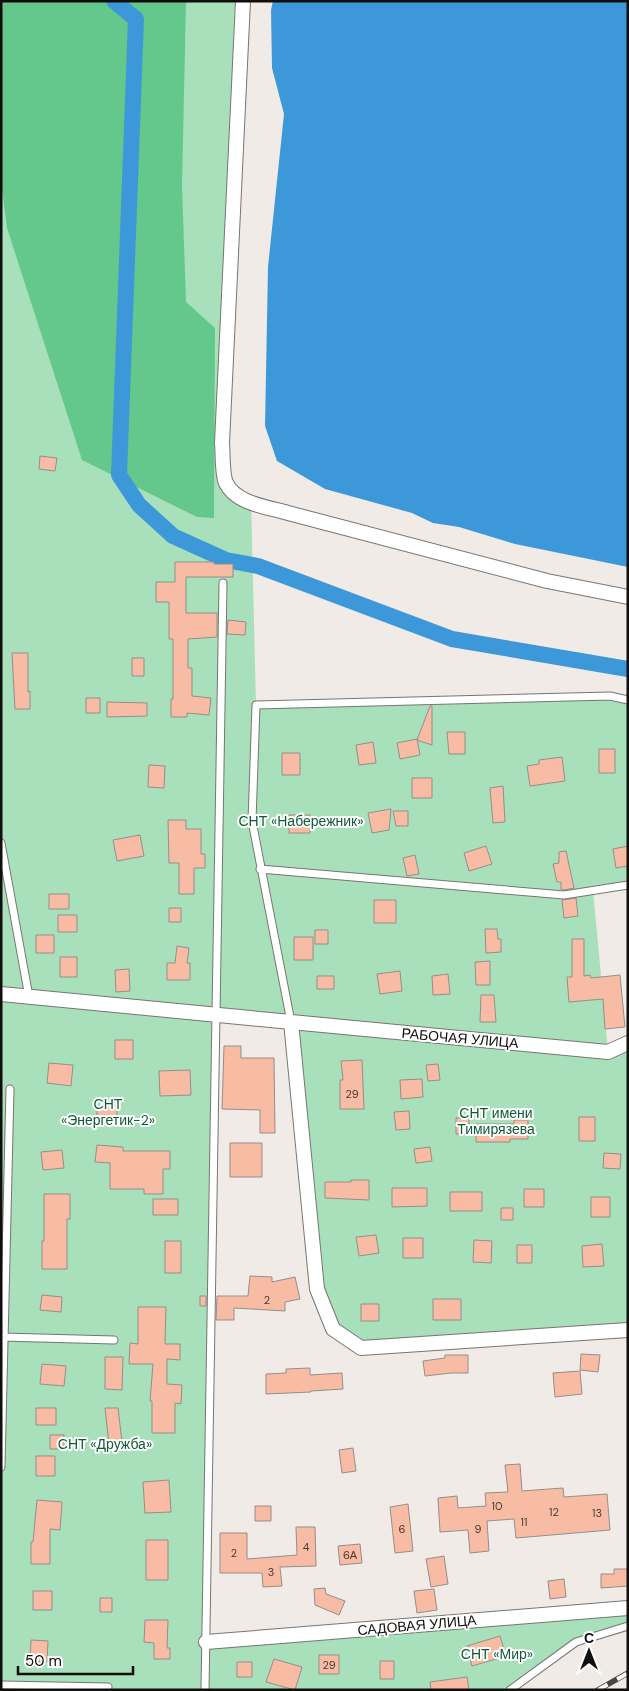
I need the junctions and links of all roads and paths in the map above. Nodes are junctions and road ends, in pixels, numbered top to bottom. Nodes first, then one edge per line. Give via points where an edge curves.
1 (242, 1) edge
2 (223, 583) dead end
3 (628, 597) edge
4 (628, 700) edge
5 (1, 843) edge
6 (260, 869) junction
7 (628, 885) edge
8 (1, 994) edge
9 (29, 997) junction
10 (216, 1014) junction
11 (291, 1022) junction
12 (628, 1042) edge
13 (10, 1089) dead end
14 (628, 1330) edge
15 (3, 1337) edge
16 (114, 1340) dead end
17 (1, 1467) edge
18 (628, 1608) edge
19 (628, 1626) edge
20 (206, 1642) junction
21 (1, 1685) edge
22 (108, 1688) dead end
23 (205, 1690) edge
24 (510, 1690) edge

1 - 3 street via 222,444 226,482 236,495 270,507 547,581
2 - 10 lane
4 - 6 lane via 610,696 256,705 252,821
5 - 9 lane
6 - 7 lane via 564,895
6 - 11 lane
8 - 9 street, РАБОЧАЯ УЛИЦА
9 - 10 street, РАБОЧАЯ УЛИЦА
10 - 11 street, РАБОЧАЯ УЛИЦА
10 - 20 lane
11 - 12 street, РАБОЧАЯ УЛИЦА via 608,1052
11 - 14 street via 317,1289 333,1329 360,1348
13 - 15 lane
15 - 16 lane
15 - 17 lane
18 - 20 street, САДОВАЯ УЛИЦА
19 - 24 lane via 576,1642
20 - 23 lane
21 - 22 lane

